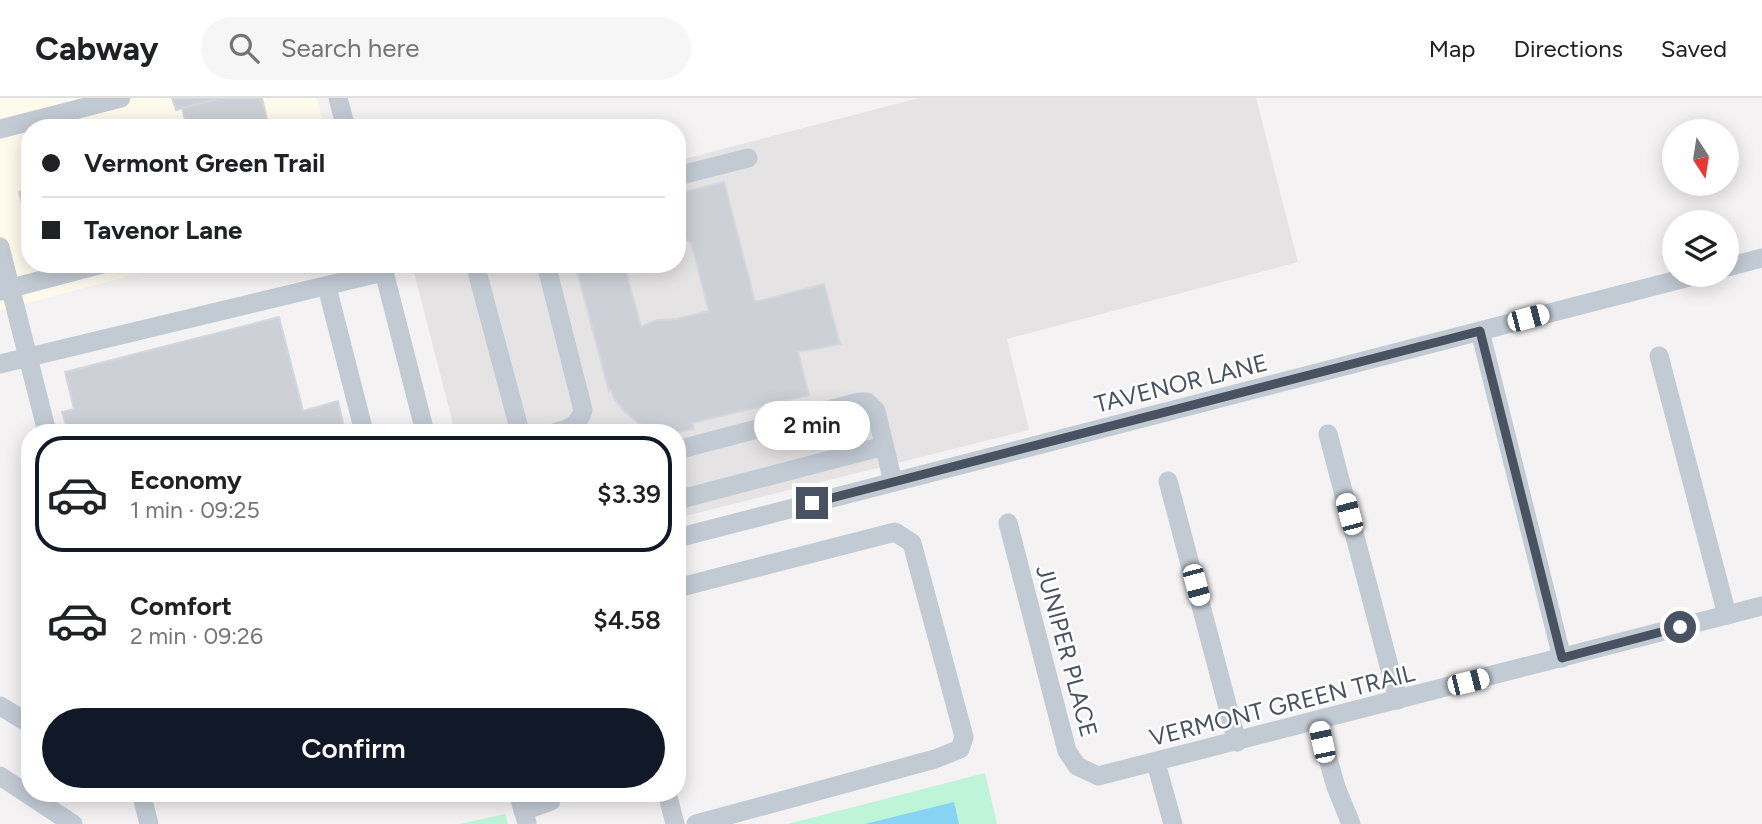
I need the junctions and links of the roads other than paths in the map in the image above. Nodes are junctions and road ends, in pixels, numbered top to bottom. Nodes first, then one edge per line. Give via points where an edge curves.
1 (121, 98) edge
2 (338, 98) edge
3 (39, 119) edge
4 (344, 119) edge
5 (21, 124) edge
6 (0, 129) edge
7 (748, 158) dead end
8 (686, 174) edge
9 (0, 247) edge
10 (1762, 258) edge
11 (1739, 264) edge
12 (67, 273) edge
13 (368, 273) edge
14 (384, 273) edge
15 (477, 273) edge
16 (549, 273) edge
17 (1662, 284) edge
18 (327, 287) junction
19 (5, 289) edge
20 (1480, 331) junction
21 (1659, 356) dead end
22 (27, 357) junction
23 (0, 364) edge
24 (45, 424) edge
25 (362, 424) edge
26 (423, 424) edge
27 (518, 424) edge
28 (576, 424) edge
29 (1328, 434) dead end
30 (884, 446) junction
31 (686, 448) edge
32 (1168, 481) dead end
33 (894, 482) junction
34 (686, 498) edge
35 (1008, 523) dead end
36 (686, 536) edge
37 (686, 586) edge
38 (1762, 606) edge
39 (1727, 615) junction
40 (1562, 658) junction
41 (1398, 700) junction
42 (0, 706) edge
43 (21, 719) edge
44 (1317, 721) junction
45 (1237, 741) junction
46 (1156, 763) junction
47 (0, 776) edge
48 (1098, 776) joint
49 (21, 790) edge
50 (40, 802) edge
51 (145, 802) edge
52 (548, 802) edge
53 (669, 802) edge
54 (523, 809) edge
55 (73, 824) edge
56 (149, 824) edge
57 (675, 824) edge
58 (695, 824) edge
59 (1173, 824) edge
60 (1351, 824) edge

1 - 3 street
2 - 4 street
5 - 6 street
7 - 8 street
9 - 19 street
10 - 11 street
12 - 19 street
13 - 18 street
14 - 26 street
15 - 27 street
16 - 28 street via 583,410
17 - 20 street, TAVENOR LANE
18 - 22 street
18 - 25 street
19 - 22 street
20 - 33 street, TAVENOR LANE
20 - 40 street
21 - 39 street
22 - 23 street
22 - 24 street
29 - 41 street
30 - 31 street via 876,411 859,402
30 - 33 street
30 - 34 street
32 - 45 street
33 - 36 street, TAVENOR LANE
35 - 48 street, JUNIPER PLACE via 1067,751 1077,766
37 - 58 street via 895,532 912,543 964,737 960,749 935,759
38 - 39 street, VERMONT GREEN TRAIL
39 - 40 street, VERMONT GREEN TRAIL
40 - 41 street, VERMONT GREEN TRAIL
41 - 44 street, VERMONT GREEN TRAIL
42 - 43 street
44 - 45 street, VERMONT GREEN TRAIL
44 - 60 street
45 - 46 street, VERMONT GREEN TRAIL
46 - 48 street, VERMONT GREEN TRAIL
46 - 59 street
47 - 49 street
50 - 55 street
51 - 56 street
52 - 54 street
53 - 57 street

